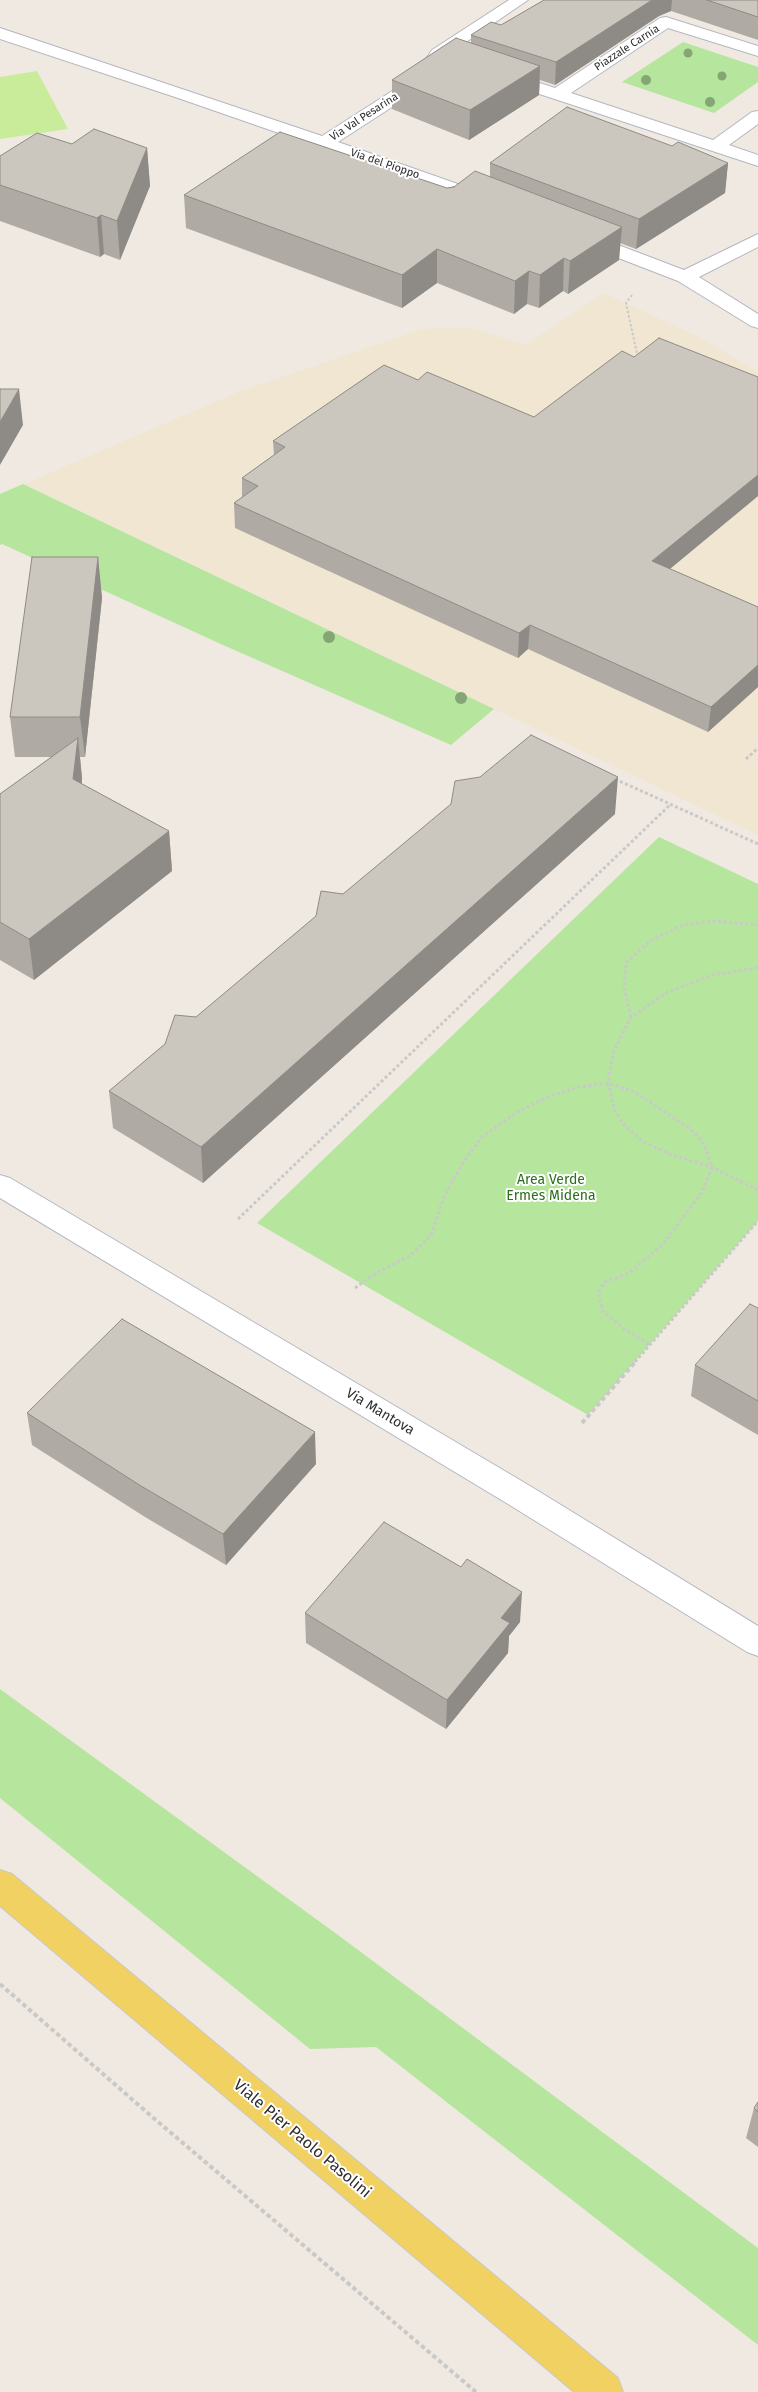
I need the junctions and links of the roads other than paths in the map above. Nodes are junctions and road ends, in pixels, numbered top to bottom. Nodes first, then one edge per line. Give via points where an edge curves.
1 (520, 0) edge
2 (0, 34) edge
3 (758, 51) edge
4 (438, 54) junction
5 (456, 60) edge
6 (484, 69) edge
7 (557, 94) junction
8 (758, 116) edge
9 (324, 143) junction
10 (715, 147) junction
11 (758, 161) edge
12 (501, 205) edge
13 (570, 232) edge
14 (758, 240) edge
15 (685, 277) junction
16 (758, 322) edge
17 (0, 1185) edge
18 (758, 1642) edge
19 (0, 1885) edge
20 (604, 2392) edge

1 - 4 street, Via Val Pesarina
2 - 9 street, Via del Pioppo
3 - 7 street, Piazzale Carnia via 666,22
4 - 5 street
4 - 9 street, Via Val Pesarina via 420,81
6 - 7 street
7 - 10 street
8 - 10 street
9 - 12 street, Via del Pioppo
10 - 11 street
13 - 15 street
14 - 15 street
15 - 16 street
17 - 18 street, Via Mantova
19 - 20 main road, Viale Pier Paolo Pasolini

